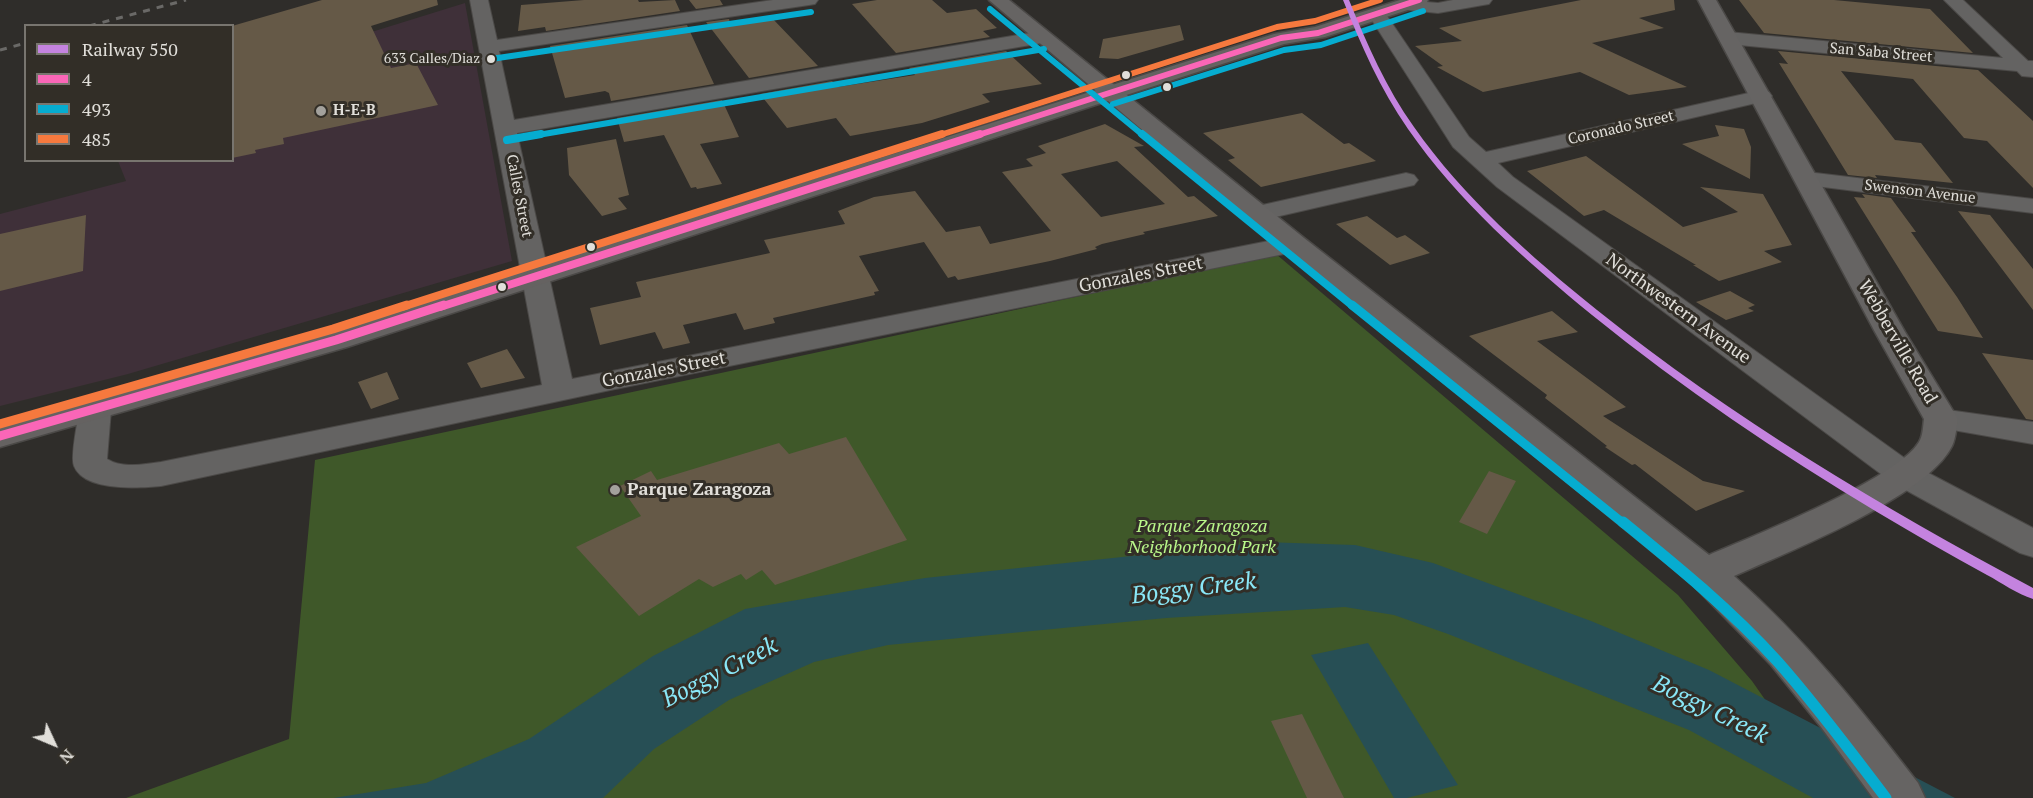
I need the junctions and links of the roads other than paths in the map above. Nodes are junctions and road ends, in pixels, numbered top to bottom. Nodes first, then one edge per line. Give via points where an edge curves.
1 (479, 0) edge
2 (809, 0) edge
3 (998, 0) edge
4 (1483, 0) edge
5 (1707, 0) edge
6 (1953, 0) edge
7 (1412, 3) edge
8 (1378, 4) edge
9 (1042, 37) junction
10 (1728, 38) junction
11 (489, 47) junction
12 (2030, 69) edge
13 (1109, 93) junction
14 (1762, 96) junction
15 (506, 129) junction
16 (1481, 160) junction
17 (1807, 179) junction
18 (1406, 180) dead end
19 (2033, 206) edge
20 (1258, 213) junction
21 (1294, 244) junction
22 (535, 276) junction
23 (559, 391) junction
24 (95, 410) junction
25 (1941, 419) junction
26 (2033, 433) edge
27 (0, 436) edge
28 (1905, 475) junction
29 (2033, 544) edge
30 (1705, 573) junction
31 (1901, 798) edge

1 - 11 street, Calles Street
2 - 11 street
3 - 9 street
4 - 7 street via 1438,8
5 - 10 street, Webberville Road
6 - 12 street
7 - 8 main road
8 - 13 main road via 1318,33 1281,38
8 - 16 street, Northwestern Avenue via 1461,142
9 - 13 street
9 - 15 street
10 - 12 street, San Saba Street
10 - 14 street, Webberville Road
11 - 15 street, Calles Street
13 - 20 street
13 - 22 main road
14 - 16 street, Coronado Street
14 - 17 street, Webberville Road
15 - 22 street, Calles Street
16 - 28 street, Northwestern Avenue via 1505,182
17 - 19 street, Swenson Avenue
17 - 25 street, Webberville Road
18 - 20 street
20 - 21 street
21 - 23 street, Gonzales Street
21 - 30 street
22 - 23 street, Calles Street
22 - 24 main road via 336,340
23 - 24 street, Gonzales Street via 127,478 106,475 90,464
24 - 27 main road
25 - 26 street
25 - 28 street, Webberville Road via 1935,446
28 - 29 street, Northwestern Avenue
28 - 30 street, Webberville Road via 1862,500
30 - 31 street via 1768,633 1845,723

